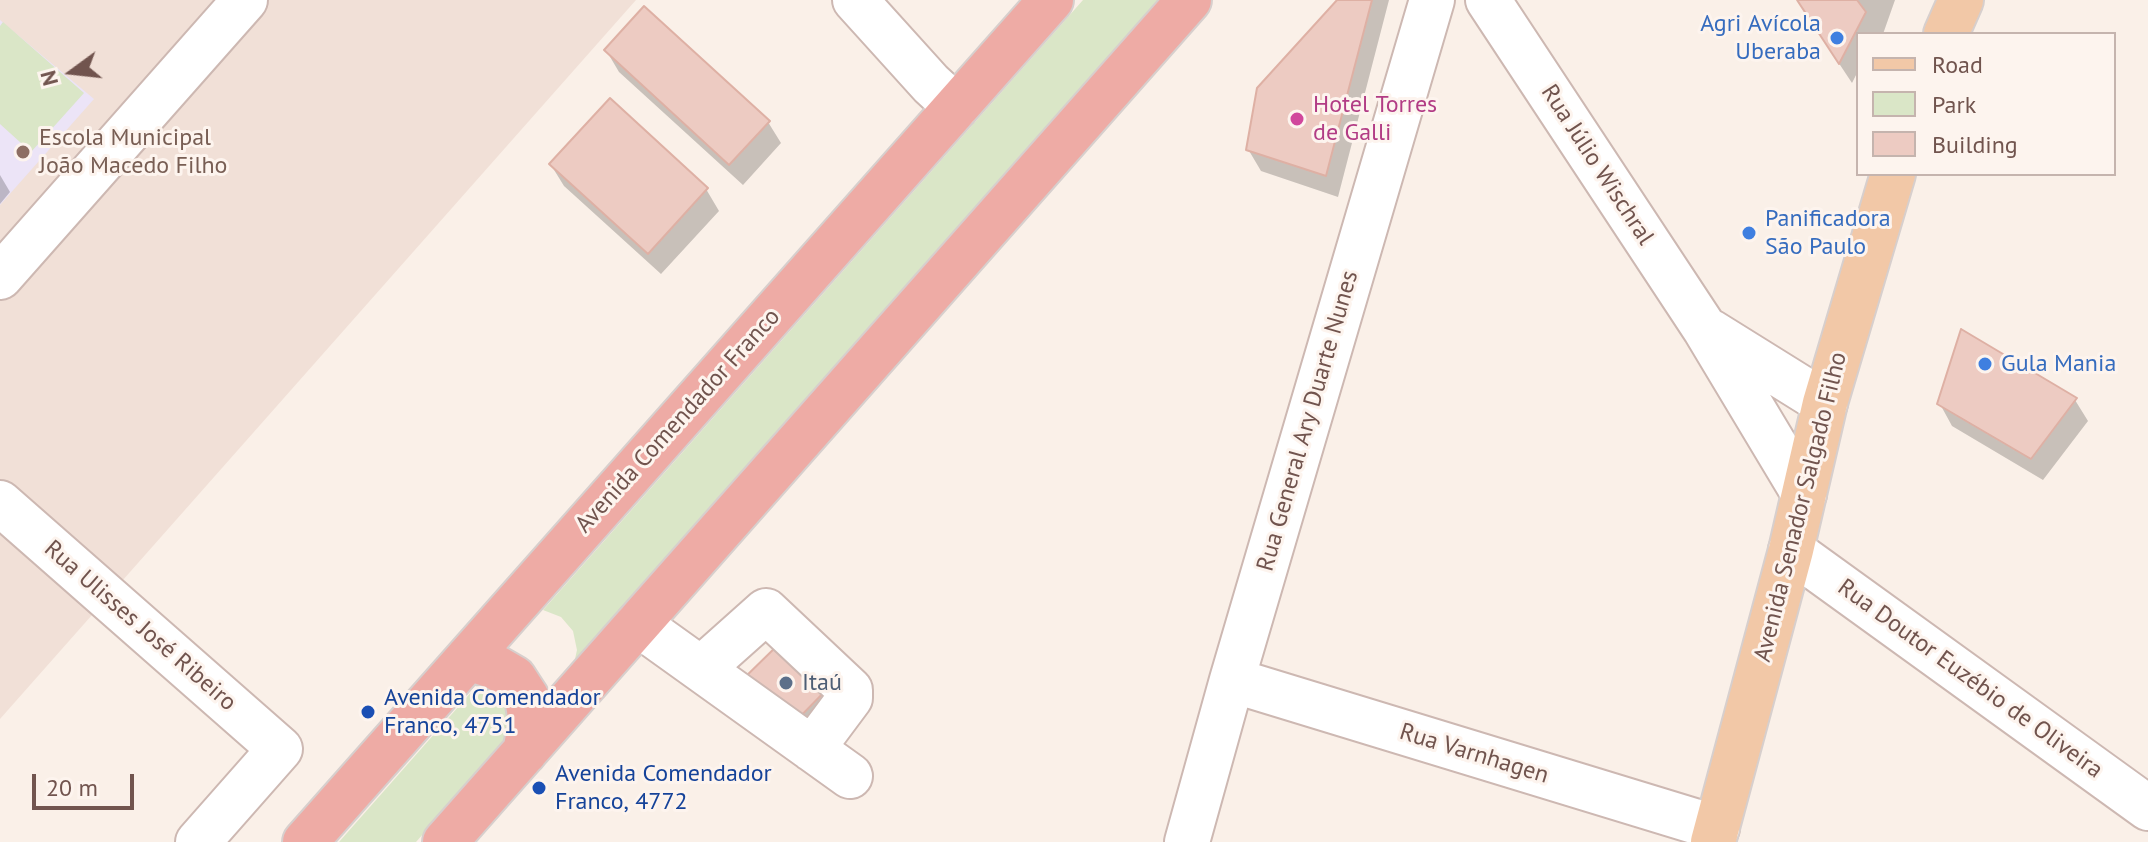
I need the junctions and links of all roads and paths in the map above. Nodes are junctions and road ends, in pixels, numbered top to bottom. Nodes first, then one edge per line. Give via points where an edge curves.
1 (245, 0) edge
2 (855, 0) edge
3 (1051, 0) edge
4 (1189, 0) edge
5 (1432, 0) edge
6 (1488, 0) edge
7 (1961, 0) edge
8 (1947, 32) edge
9 (956, 107) junction
10 (1892, 176) edge
11 (0, 277) edge
12 (1705, 329) junction
13 (1825, 403) junction
14 (1804, 494) junction
15 (0, 503) edge
16 (1791, 550) junction
17 (638, 624) junction
18 (468, 658) junction
19 (701, 669) junction
20 (1232, 680) junction
21 (812, 749) junction
22 (525, 752) junction
23 (850, 776) dead end
24 (2148, 808) edge
25 (1715, 835) edge
26 (198, 842) edge
27 (305, 842) edge
28 (445, 842) edge
29 (1187, 842) edge

1 - 11 street
2 - 9 street
3 - 9 highway, Avenida Comendador Franco
4 - 17 highway
5 - 20 street, Rua General Ary Duarte Nunes
6 - 12 street, Rua Júlio Wischral
7 - 8 main road
9 - 18 highway, Avenida Comendador Franco
10 - 13 main road, Avenida Senador Salgado Filho
12 - 13 street, Rua Júlio Wischral
12 - 14 street, Rua Júlio Wischral
13 - 14 main road, Avenida Senador Salgado Filho
14 - 16 main road, Avenida Senador Salgado Filho
15 - 26 street, Rua Ulisses José Ribeiro via 280,749
16 - 24 street, Rua Doutor Euzébio de Oliveira
16 - 25 main road, Avenida Senador Salgado Filho
17 - 19 street
17 - 22 highway
18 - 22 highway via 514,678 527,698 531,722
18 - 27 highway, Avenida Comendador Franco
19 - 21 street
19 - 21 street via 766,611 850,690 850,698
20 - 25 street, Rua Varnhagen
20 - 29 street, Rua General Ary Duarte Nunes
21 - 23 street
22 - 28 highway

